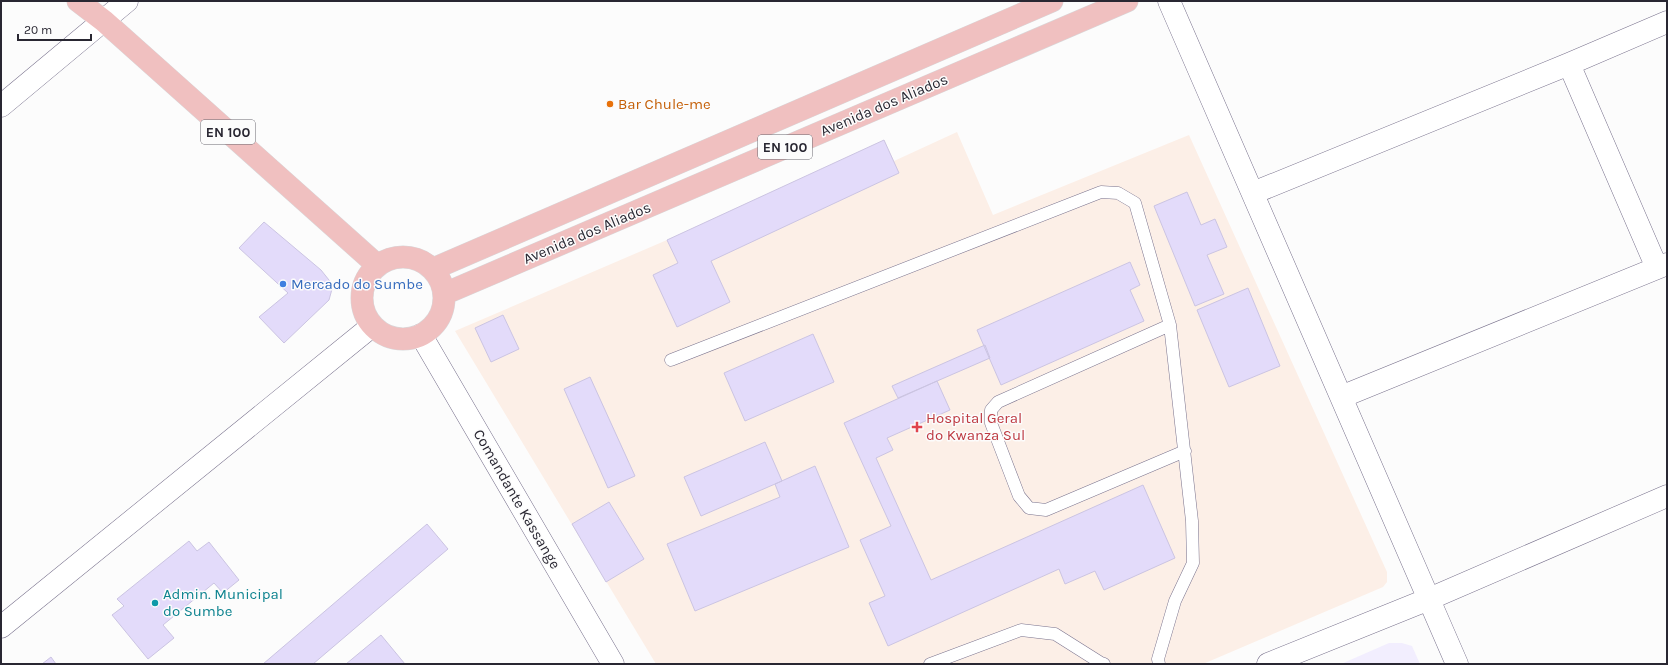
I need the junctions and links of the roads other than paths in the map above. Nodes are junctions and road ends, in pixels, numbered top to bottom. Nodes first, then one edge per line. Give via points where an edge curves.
1 (78, 1) edge
2 (127, 1) edge
3 (1052, 1) edge
4 (1127, 1) edge
5 (1170, 1) edge
6 (104, 21) junction
7 (1667, 22) edge
8 (1569, 64) junction
9 (1, 106) edge
10 (1253, 193) junction
11 (377, 265) junction
12 (1662, 266) edge
13 (433, 269) junction
14 (444, 294) junction
15 (1170, 325) junction
16 (372, 326) junction
17 (421, 335) junction
18 (671, 360) dead end
19 (1341, 397) junction
20 (1185, 451) junction
21 (1667, 496) edge
22 (1429, 599) junction
23 (1, 627) edge
24 (613, 664) edge
25 (930, 664) edge
26 (1104, 664) edge
27 (1160, 664) edge
28 (1268, 664) edge
29 (1457, 664) edge

1 - 6 main road, EN 100
2 - 6 street
3 - 13 main road, Avenida dos Aliados / EN 100
4 - 14 main road, Avenida dos Aliados / EN 100
5 - 10 street
6 - 9 street
6 - 11 main road, EN 100
7 - 8 street
8 - 10 street
8 - 12 street
10 - 19 street
11 - 13 main road via 396,256 416,258
11 - 16 main road via 364,283 362,305
12 - 19 street
13 - 14 main road
14 - 17 main road via 442,309 435,323
15 - 18 lane via 1135,203 1118,193 1101,192
15 - 20 lane
15 - 20 lane via 998,402 991,410 991,423 1019,496 1029,508 1046,510
16 - 17 main road via 388,336 406,339
16 - 23 street
17 - 24 street, Comandante Kassange
19 - 22 street
20 - 27 lane via 1193,563 1175,601 1158,659
21 - 22 street
22 - 28 street
22 - 29 street
25 - 26 lane via 1021,630 1055,634

